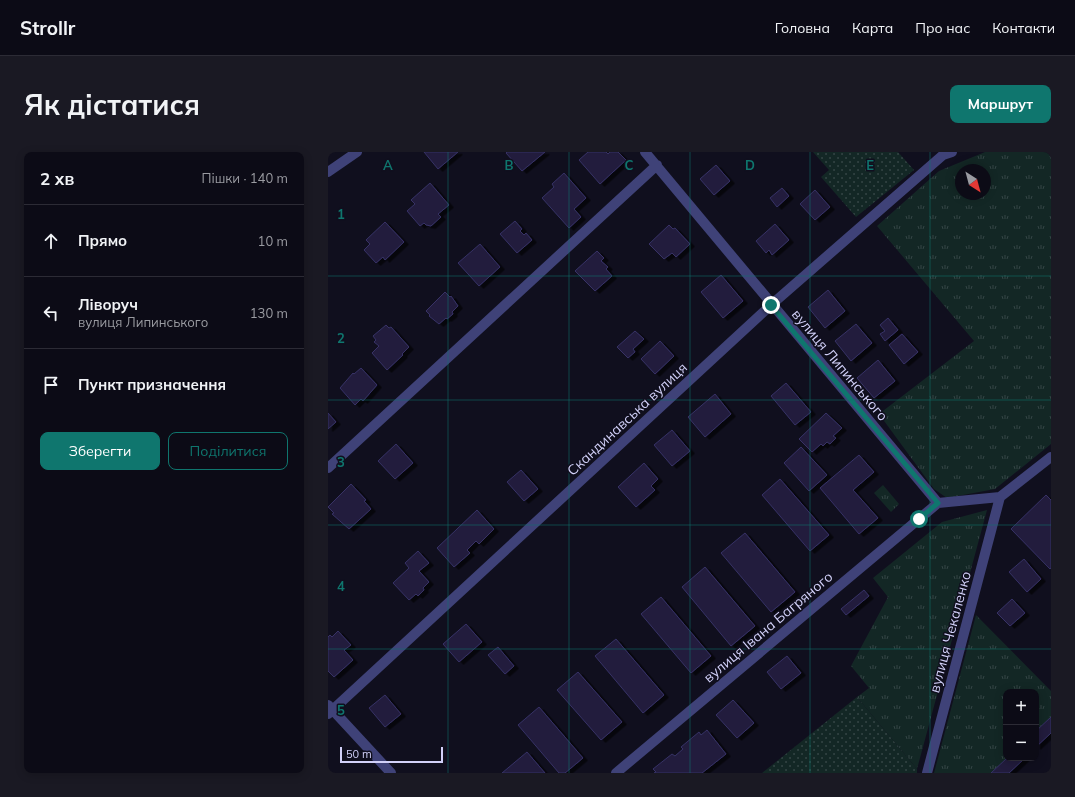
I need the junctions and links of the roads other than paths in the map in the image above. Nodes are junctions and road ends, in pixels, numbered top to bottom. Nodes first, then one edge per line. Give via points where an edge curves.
1 (357, 152) edge
2 (645, 152) edge
3 (952, 152) edge
4 (656, 165) junction
5 (328, 172) edge
6 (771, 305) junction
7 (1051, 457) edge
8 (328, 468) edge
9 (1000, 497) junction
10 (938, 503) junction
11 (330, 710) edge
12 (391, 773) edge
13 (616, 773) edge
14 (927, 773) edge

1 - 5 street
2 - 4 street, вулиця Липинського
3 - 6 street, Скандинавська вулиця via 943,155
4 - 6 street, вулиця Липинського
4 - 8 street
6 - 10 street, вулиця Липинського
6 - 11 street, Скандинавська вулиця
7 - 9 street
9 - 10 street
9 - 14 street, вулиця Чекаленко
10 - 13 street, вулиця Івана Багряного
11 - 12 street

